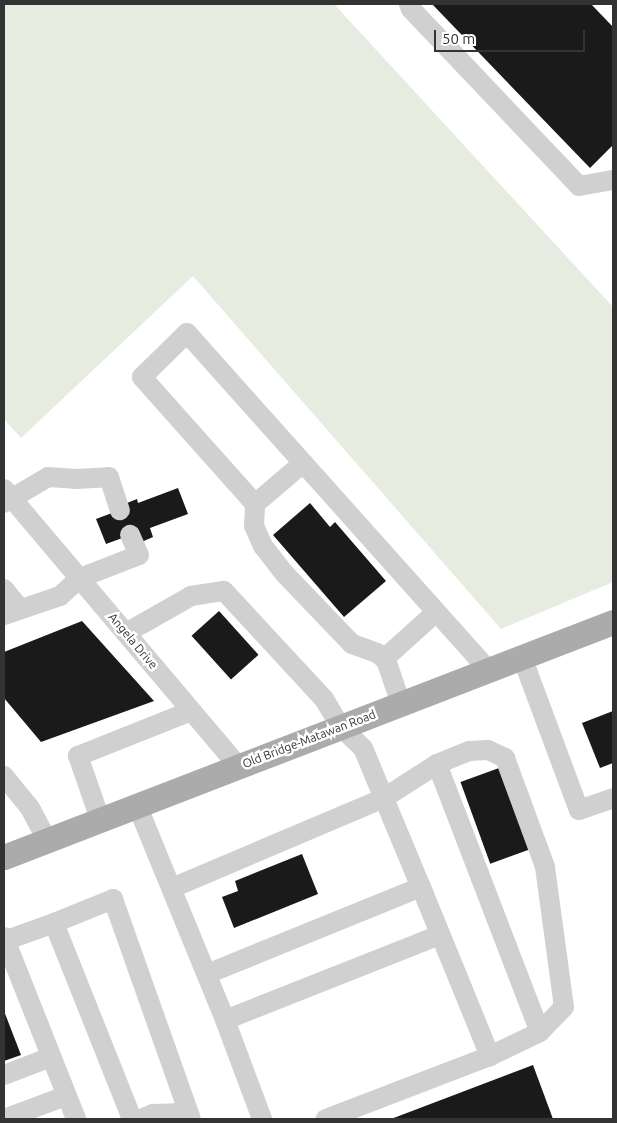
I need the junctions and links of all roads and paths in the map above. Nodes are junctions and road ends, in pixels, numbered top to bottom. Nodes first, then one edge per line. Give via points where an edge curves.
1 (409, 4) edge
2 (613, 180) edge
3 (303, 463) junction
4 (6, 496) edge
5 (255, 504) junction
6 (120, 510) dead end
7 (130, 536) dead end
8 (80, 578) junction
9 (4, 589) edge
10 (12, 612) edge
11 (436, 612) junction
12 (613, 622) edge
13 (126, 633) junction
14 (384, 658) junction
15 (522, 658) junction
16 (488, 670) junction
17 (401, 704) junction
18 (191, 711) junction
19 (341, 727) junction
20 (437, 764) junction
21 (238, 766) junction
22 (4, 776) edge
23 (384, 798) junction
24 (613, 798) edge
25 (137, 805) junction
26 (100, 819) junction
27 (47, 840) junction
28 (4, 856) edge
29 (421, 887) junction
30 (172, 888) junction
31 (54, 923) junction
32 (440, 935) junction
33 (4, 939) edge
34 (207, 974) junction
35 (225, 1020) junction
36 (540, 1032) junction
37 (490, 1056) junction
38 (51, 1057) junction
39 (4, 1075) edge
40 (66, 1096) junction
41 (4, 1119) edge
42 (76, 1119) edge
43 (132, 1119) edge
44 (141, 1119) edge
45 (190, 1119) edge
46 (262, 1119) edge
47 (326, 1119) edge

1 - 2 street via 579,186
3 - 5 street
3 - 5 street via 187,333 142,377
3 - 11 street
4 - 6 street via 48,477 109,478
4 - 8 street, Angela Drive
5 - 14 street via 254,526 263,546 284,573 352,644
7 - 8 street via 139,555
8 - 10 street via 60,596
8 - 13 street, Angela Drive
9 - 10 street
11 - 14 street
11 - 16 street
12 - 15 main road, Old Bridge-Matawan Road
13 - 18 street, Angela Drive
13 - 19 street via 191,596 224,591 324,699
14 - 17 street
15 - 16 main road, Old Bridge-Matawan Road
15 - 24 street via 579,810
16 - 17 main road, Old Bridge-Matawan Road
17 - 19 main road, Old Bridge-Matawan Road
18 - 21 street, Angela Drive
18 - 26 street via 78,756
19 - 21 main road, Old Bridge-Matawan Road
19 - 23 street via 363,748
20 - 23 street
20 - 36 street
20 - 36 street via 470,751 488,750 505,758 545,867 564,1007
21 - 25 main road, Old Bridge-Matawan Road
22 - 27 street via 30,808
23 - 29 street
23 - 30 street
25 - 26 main road, Old Bridge-Matawan Road
25 - 30 street
26 - 27 main road, Old Bridge-Matawan Road
27 - 28 main road, Old Bridge-Matawan Road
29 - 32 street
29 - 34 street
30 - 34 street
31 - 33 street
31 - 43 street
31 - 45 street via 113,899
32 - 35 street
32 - 37 street
33 - 38 street
34 - 35 street
35 - 46 street
36 - 37 street
37 - 47 street
38 - 39 street
38 - 40 street
40 - 41 street
40 - 42 street
44 - 45 street via 153,1114 184,1114

